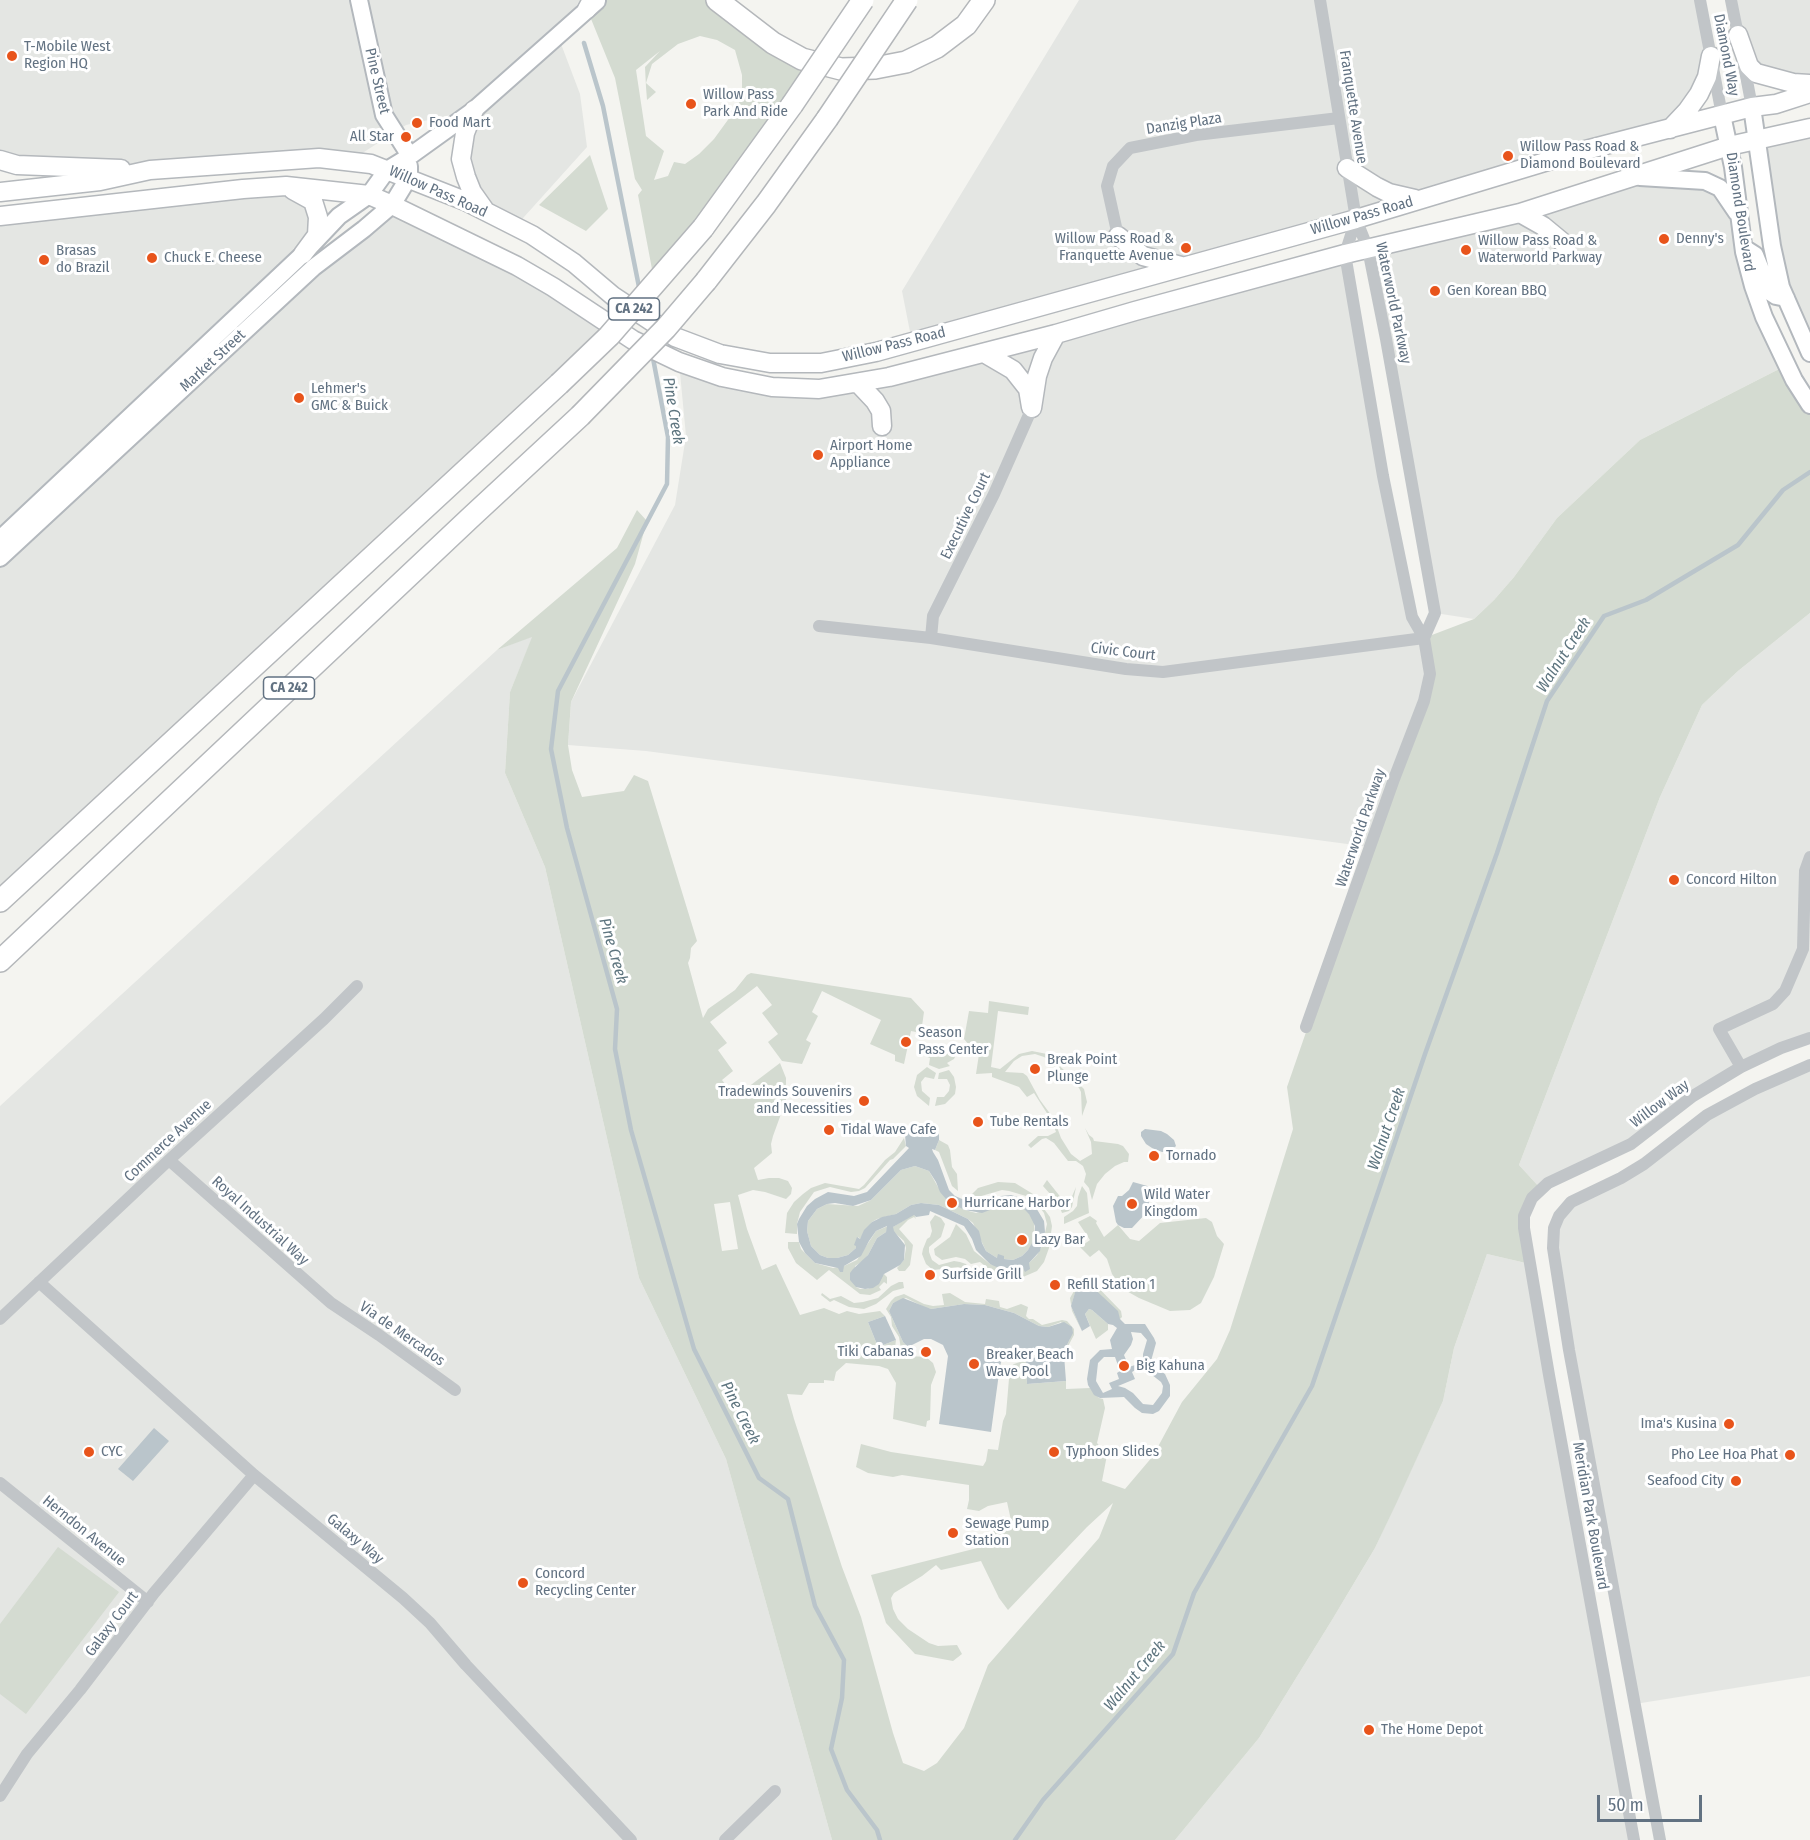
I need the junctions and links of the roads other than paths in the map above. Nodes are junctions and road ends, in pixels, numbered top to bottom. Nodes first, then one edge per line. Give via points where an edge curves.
1 (359, 0) edge
2 (717, 0) edge
3 (863, 0) edge
4 (907, 0) edge
5 (984, 0) edge
6 (1320, 0) edge
7 (1700, 0) edge
8 (1731, 0) edge
9 (592, 3) edge
10 (1738, 35) junction
11 (1711, 56) junction
12 (1810, 84) edge
13 (1810, 93) edge
14 (1752, 107) junction
15 (474, 110) junction
16 (1722, 115) junction
17 (1339, 118) junction
18 (1810, 128) edge
19 (1670, 129) junction
20 (1757, 139) junction
21 (1729, 146) junction
22 (410, 156) junction
23 (0, 160) edge
24 (1347, 168) junction
25 (150, 170) junction
26 (387, 170) junction
27 (409, 177) junction
28 (1636, 177) junction
29 (286, 186) junction
30 (0, 192) edge
31 (369, 195) junction
32 (1417, 200) junction
33 (392, 205) junction
34 (487, 213) junction
35 (1520, 213) junction
36 (0, 216) edge
37 (1356, 219) junction
38 (1740, 219) junction
39 (1118, 236) joint
40 (1566, 245) dead end
41 (1744, 248) junction
42 (1368, 249) junction
43 (1345, 254) junction
44 (303, 255) junction
45 (1183, 266) junction
46 (1786, 298) junction
47 (234, 319) junction
48 (1056, 334) junction
49 (984, 353) junction
50 (1810, 353) edge
51 (200, 373) junction
52 (858, 383) junction
53 (1810, 405) edge
54 (1032, 408) junction
55 (136, 411) junction
56 (882, 426) dead end
57 (0, 539) edge
58 (0, 558) edge
59 (819, 626) dead end
60 (931, 638) junction
61 (1424, 638) junction
62 (1810, 857) edge
63 (0, 901) edge
64 (0, 961) edge
65 (357, 986) dead end
66 (1306, 1027) dead end
67 (1810, 1038) edge
68 (1810, 1065) edge
69 (1741, 1067) junction
70 (169, 1160) junction
71 (1532, 1198) joint
72 (39, 1282) junction
73 (331, 1303) joint
74 (0, 1319) edge
75 (455, 1390) dead end
76 (254, 1475) junction
77 (0, 1483) edge
78 (148, 1602) junction
79 (775, 1791) dead end
80 (0, 1796) edge
81 (631, 1840) edge
82 (725, 1840) edge
83 (1634, 1840) edge
84 (1660, 1840) edge

1 - 22 main road, Pine Street via 384,115
2 - 5 highway via 773,43 802,59 841,69 906,62 937,47 966,25
3 - 63 highway, CA 242, bridge via 703,228 609,336
4 - 64 highway, CA 242, bridge via 766,204 666,328 580,417
6 - 17 street, Franquette Avenue
7 - 11 street, Diamond Way
8 - 10 street, Diamond Way
9 - 15 main road, Market Street
10 - 12 main road via 1749,66 1756,74
10 - 14 street, Diamond Way
11 - 16 street, Diamond Way
11 - 19 main road via 1699,94
13 - 14 main road, Willow Pass Road
14 - 16 main road, Willow Pass Road
14 - 20 main road, Diamond Boulevard
15 - 22 main road, Market Street
15 - 34 main road via 461,159 472,192
16 - 19 main road, Willow Pass Road
16 - 21 main road, Diamond Boulevard
17 - 24 street, Franquette Avenue
17 - 39 street, Danzig Plaza via 1196,135 1130,148 1113,166 1107,186
18 - 20 main road, Willow Pass Road
19 - 32 main road, Willow Pass Road
20 - 21 main road, Willow Pass Road
20 - 46 main road, Diamond Boulevard via 1772,246
21 - 28 main road, Willow Pass Road
21 - 38 main road, Diamond Boulevard
22 - 26 main road, Market Street
22 - 27 main road, Market Street
23 - 25 main road via 17,165
24 - 32 main road via 1389,193
24 - 37 street, Franquette Avenue
25 - 26 main road, Willow Pass Road via 319,158 371,164
25 - 30 main road, Willow Pass Road via 100,181
26 - 27 main road, Willow Pass Road
26 - 31 main road, Market Street
27 - 33 main road, Market Street
27 - 34 main road, Willow Pass Road
28 - 35 main road, Willow Pass Road
28 - 38 main road via 1705,180 1720,188
29 - 31 main road, Willow Pass Road
29 - 36 main road, Willow Pass Road
29 - 44 main road via 313,201 318,217 317,235
31 - 33 main road, Willow Pass Road
31 - 44 main road, Market Street via 339,216
32 - 37 main road, Willow Pass Road
33 - 51 main road, Market Street via 314,267
33 - 52 main road, Willow Pass Road via 517,266 641,344 679,362 722,377 772,387 819,389
34 - 45 main road, Willow Pass Road via 532,235 675,337 720,354 770,363 821,363 885,349
35 - 40 main road
35 - 42 main road, Willow Pass Road
37 - 42 street, Waterworld Parkway
37 - 43 street, Waterworld Parkway
37 - 45 main road, Willow Pass Road
38 - 41 main road, Diamond Boulevard
39 - 45 main road via 1143,256
41 - 46 main road via 1755,255 1770,292
41 - 53 main road, Diamond Boulevard via 1764,317
42 - 43 main road, Willow Pass Road
42 - 61 street, Waterworld Parkway via 1435,613
43 - 48 main road, Willow Pass Road
43 - 61 street, Waterworld Parkway via 1386,488 1413,617
44 - 47 main road, Market Street
46 - 50 main road, Diamond Boulevard
47 - 51 main road via 224,339 200,362
47 - 55 main road, Market Street
48 - 49 main road, Willow Pass Road
48 - 54 main road via 1037,376
49 - 52 main road, Willow Pass Road
49 - 54 main road via 1013,370 1028,389
51 - 55 main road via 184,375 152,404
51 - 58 main road, Market Street
52 - 56 main road via 881,411
54 - 60 street, Executive Court via 933,616
55 - 57 main road, Market Street
59 - 60 street, Civic Court
60 - 61 street, Civic Court via 1163,672
61 - 66 street, Waterworld Parkway via 1430,674 1424,701
62 - 69 street via 1805,871 1803,949 1785,991 1773,1004 1719,1029
65 - 70 street, Commerce Avenue
67 - 69 street, Willow Way
68 - 84 street, Meridian Park Boulevard via 1707,1115 1644,1164 1571,1202 1559,1216 1552,1238 1569,1350
69 - 71 street, Willow Way via 1694,1096 1631,1144 1554,1179
70 - 72 street, Commerce Avenue
70 - 73 street, Royal Industrial Way
71 - 83 street, Meridian Park Boulevard via 1524,1216 1526,1238
72 - 74 street, Commerce Avenue
72 - 76 street, Galaxy Way
73 - 75 street, Via de Mercados
76 - 78 street, Galaxy Court
76 - 81 street, Galaxy Way via 430,1623
77 - 78 street, Herndon Avenue
78 - 80 street, Galaxy Court via 27,1754
79 - 82 street

